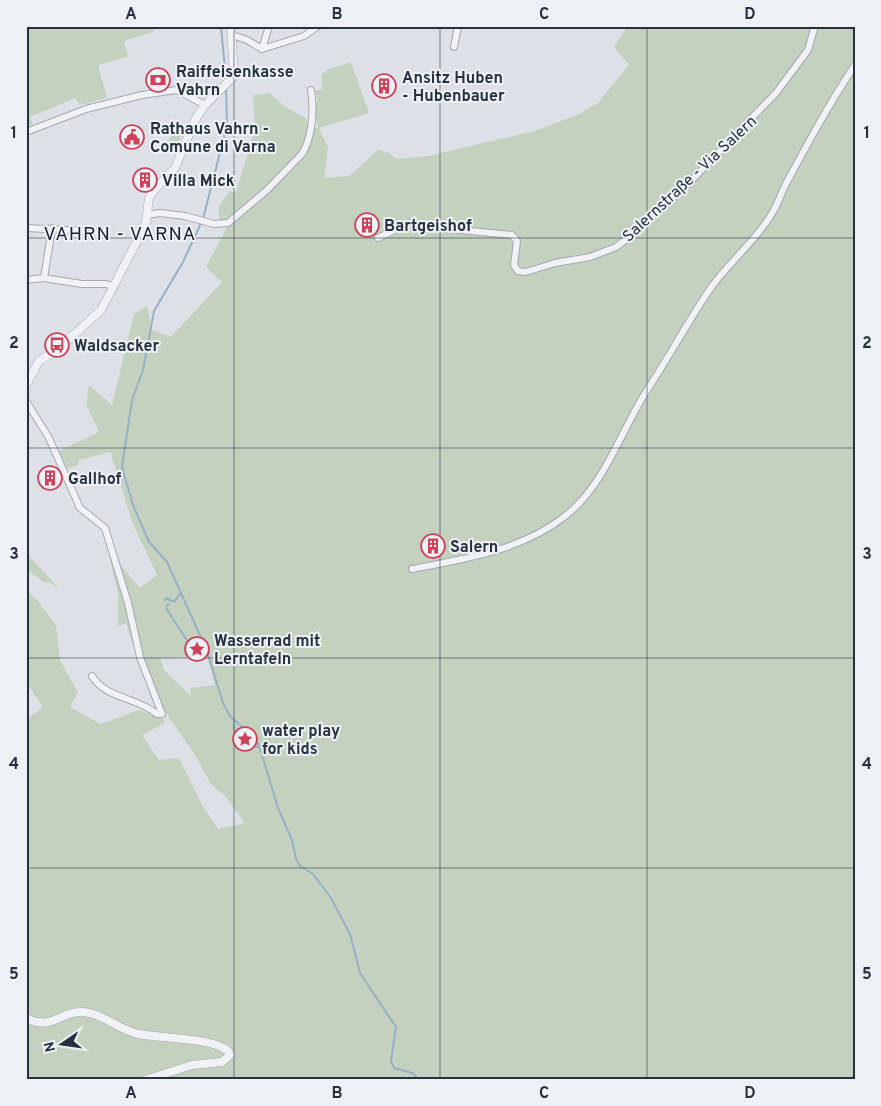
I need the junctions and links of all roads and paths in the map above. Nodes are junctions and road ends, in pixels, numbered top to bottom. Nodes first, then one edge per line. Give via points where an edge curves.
1 (231, 26) edge
2 (269, 26) edge
3 (318, 26) edge
4 (458, 26) edge
5 (815, 26) edge
6 (232, 35) junction
7 (454, 47) dead end
8 (262, 49) junction
9 (855, 65) edge
10 (311, 90) dead end
11 (205, 105) junction
12 (26, 132) edge
13 (146, 215) junction
14 (26, 228) edge
15 (52, 228) junction
16 (86, 231) dead end
17 (378, 238) dead end
18 (44, 278) junction
19 (26, 280) edge
20 (114, 288) junction
21 (26, 385) edge
22 (26, 400) edge
23 (412, 569) dead end
24 (92, 676) dead end
25 (26, 1018) edge
26 (145, 1080) edge

1 - 6 street
2 - 8 street
3 - 8 street via 304,36
4 - 7 street
5 - 17 street, Salernstraße - Via Salern via 808,50 760,111 692,180 616,247 590,257 526,272 518,271 514,265 517,241 512,235 408,223
6 - 8 street
6 - 11 street via 234,76
9 - 23 street via 786,183 774,211 711,289 631,417 593,487 564,517 531,538 484,554
10 - 13 street via 309,143 302,154 234,220 223,224 160,213
11 - 12 street via 177,90 142,95 86,109
11 - 13 street via 195,120 175,168 149,198
13 - 20 street
14 - 15 street
15 - 16 street
15 - 18 street
18 - 19 street
18 - 20 street via 106,284
20 - 21 street via 94,317 57,350 39,360
22 - 24 street via 49,438 80,508 105,528 128,603 141,662 162,714 105,690
25 - 26 street via 44,1024 76,1012 89,1013 134,1033 214,1045 228,1051 227,1060 222,1062 192,1065

